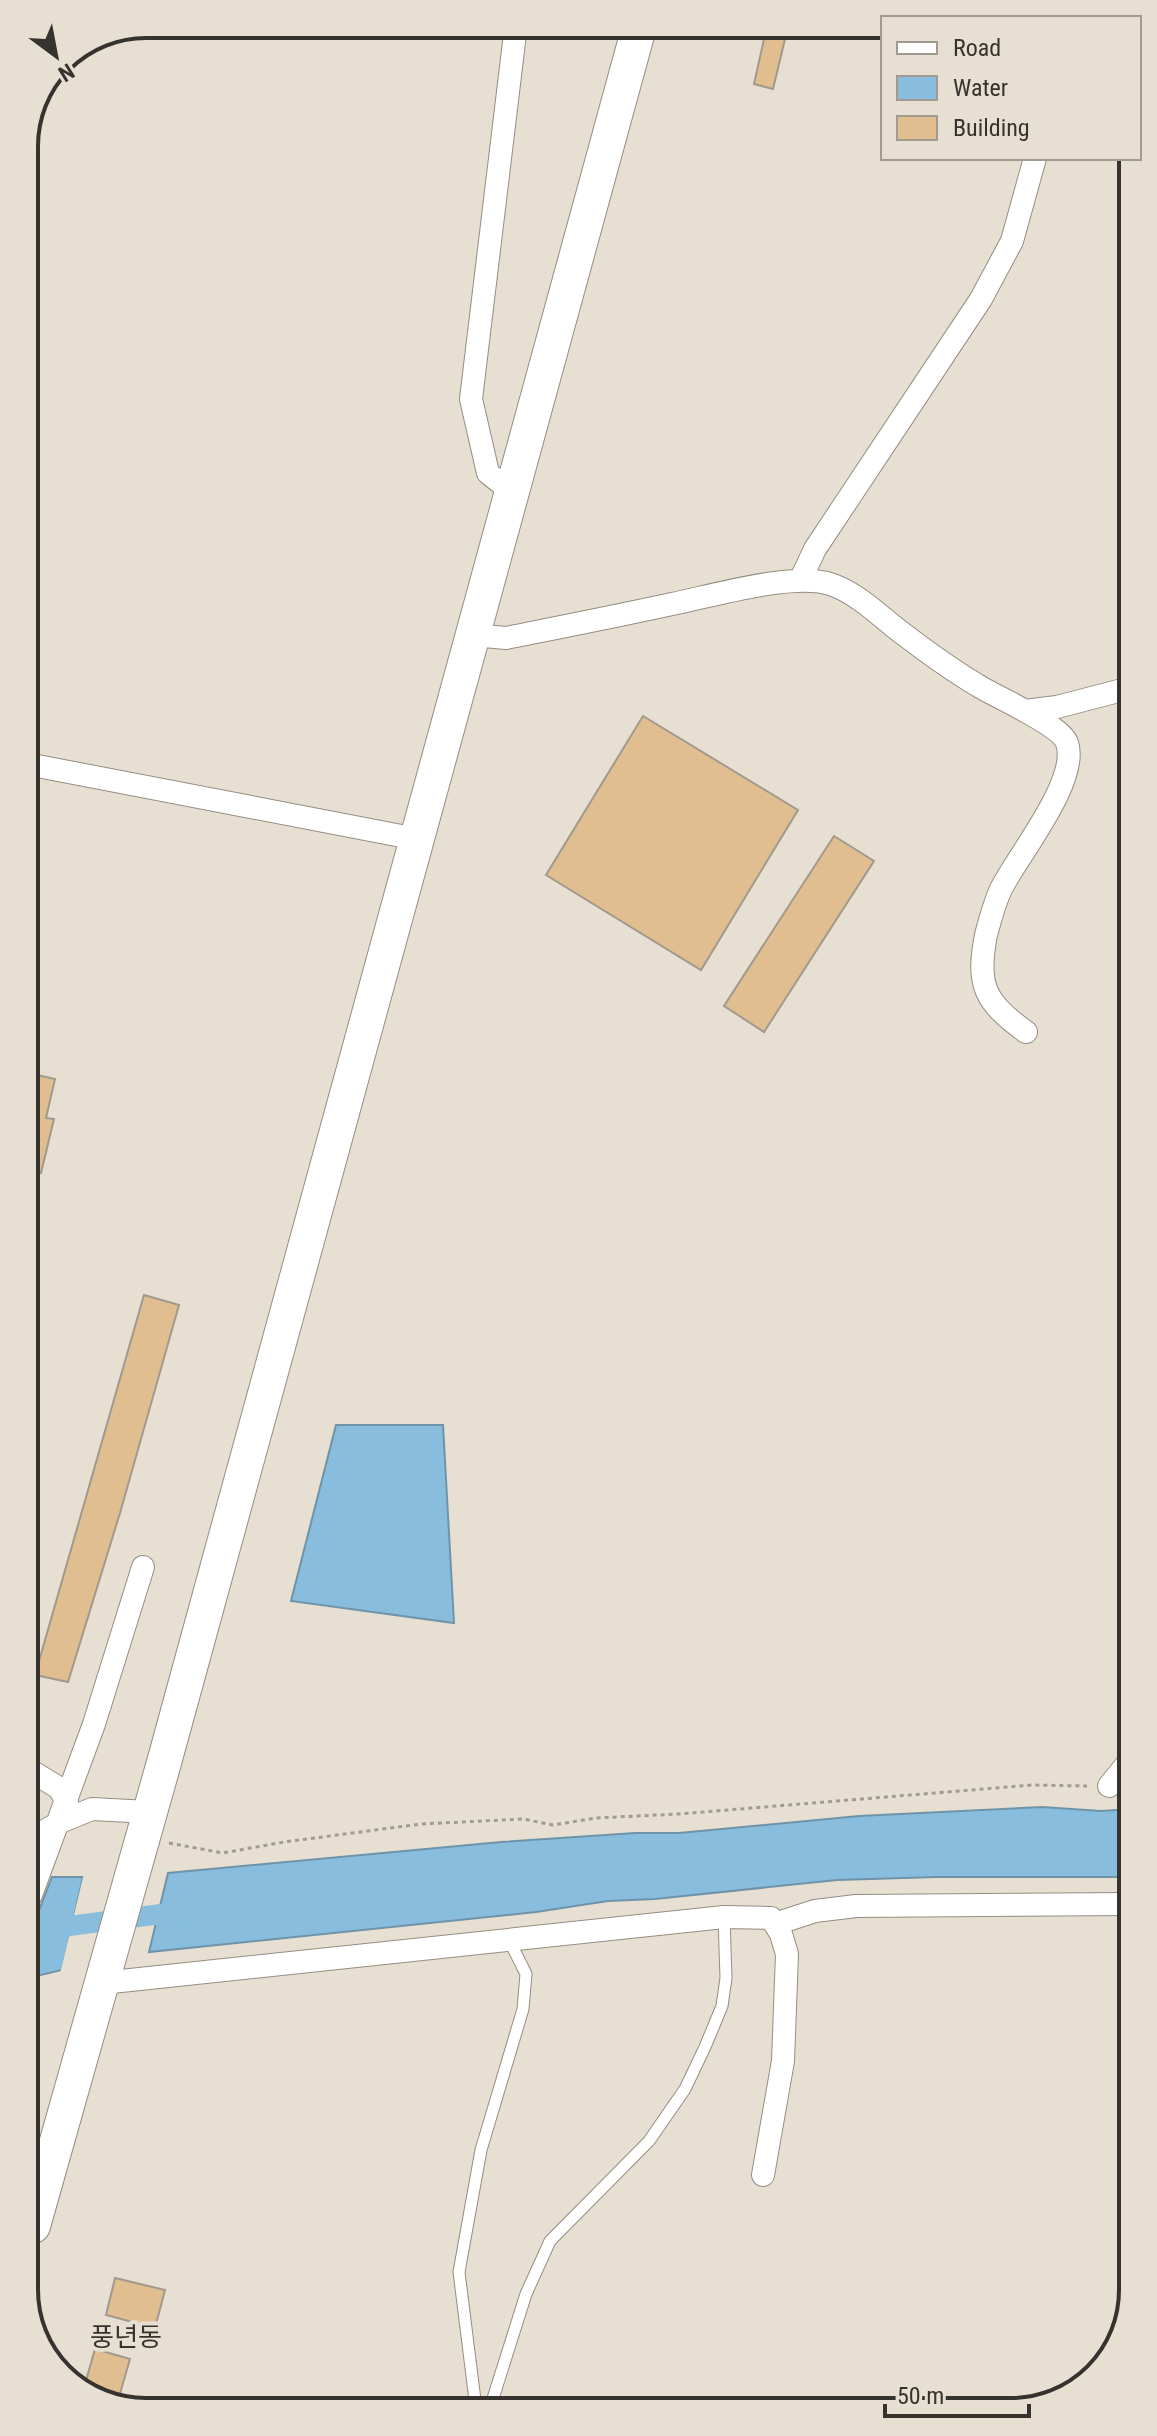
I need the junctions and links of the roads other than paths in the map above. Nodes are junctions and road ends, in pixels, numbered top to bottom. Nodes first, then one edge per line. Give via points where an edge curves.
1 (515, 38) edge
2 (636, 38) edge
3 (1034, 160) edge
4 (512, 492) junction
5 (800, 581) junction
6 (473, 635) junction
7 (1119, 691) edge
8 (1025, 711) junction
9 (38, 766) edge
10 (417, 839) junction
11 (1026, 1032) dead end
12 (143, 1567) dead end
13 (1119, 1774) edge
14 (38, 1775) edge
15 (1109, 1786) road end
16 (63, 1812) junction
17 (146, 1824) junction
18 (38, 1833) edge
19 (38, 1877) edge
20 (1119, 1904) edge
21 (724, 1917) junction
22 (775, 1924) junction
23 (509, 1940) junction
24 (102, 1983) junction
25 (763, 2175) dead end
26 (38, 2208) edge
27 (475, 2398) edge
28 (493, 2398) edge

1 - 4 street via 471,399 488,473
2 - 4 main road
3 - 5 street via 1012,241 981,299 815,549
4 - 6 main road
5 - 6 street via 506,638
5 - 8 street via 832,584 858,598 941,663
6 - 10 main road
7 - 8 street
8 - 11 street via 1050,725 1067,743 1068,766 1062,789 1000,891 981,960 989,998 1000,1014
9 - 10 street
10 - 17 main road
12 - 16 street
13 - 15 street
14 - 16 street via 59,1788
16 - 17 street via 92,1809
16 - 18 street
16 - 19 street
17 - 24 main road
20 - 22 street via 856,1906 815,1911
21 - 22 street via 771,1918
21 - 23 street
21 - 28 lane via 722,2006 685,2089 649,2141 550,2241 526,2294
22 - 25 street via 787,1954 783,2061
23 - 24 street
23 - 27 lane via 526,1974 523,2009 481,2150 459,2272
24 - 26 main road

